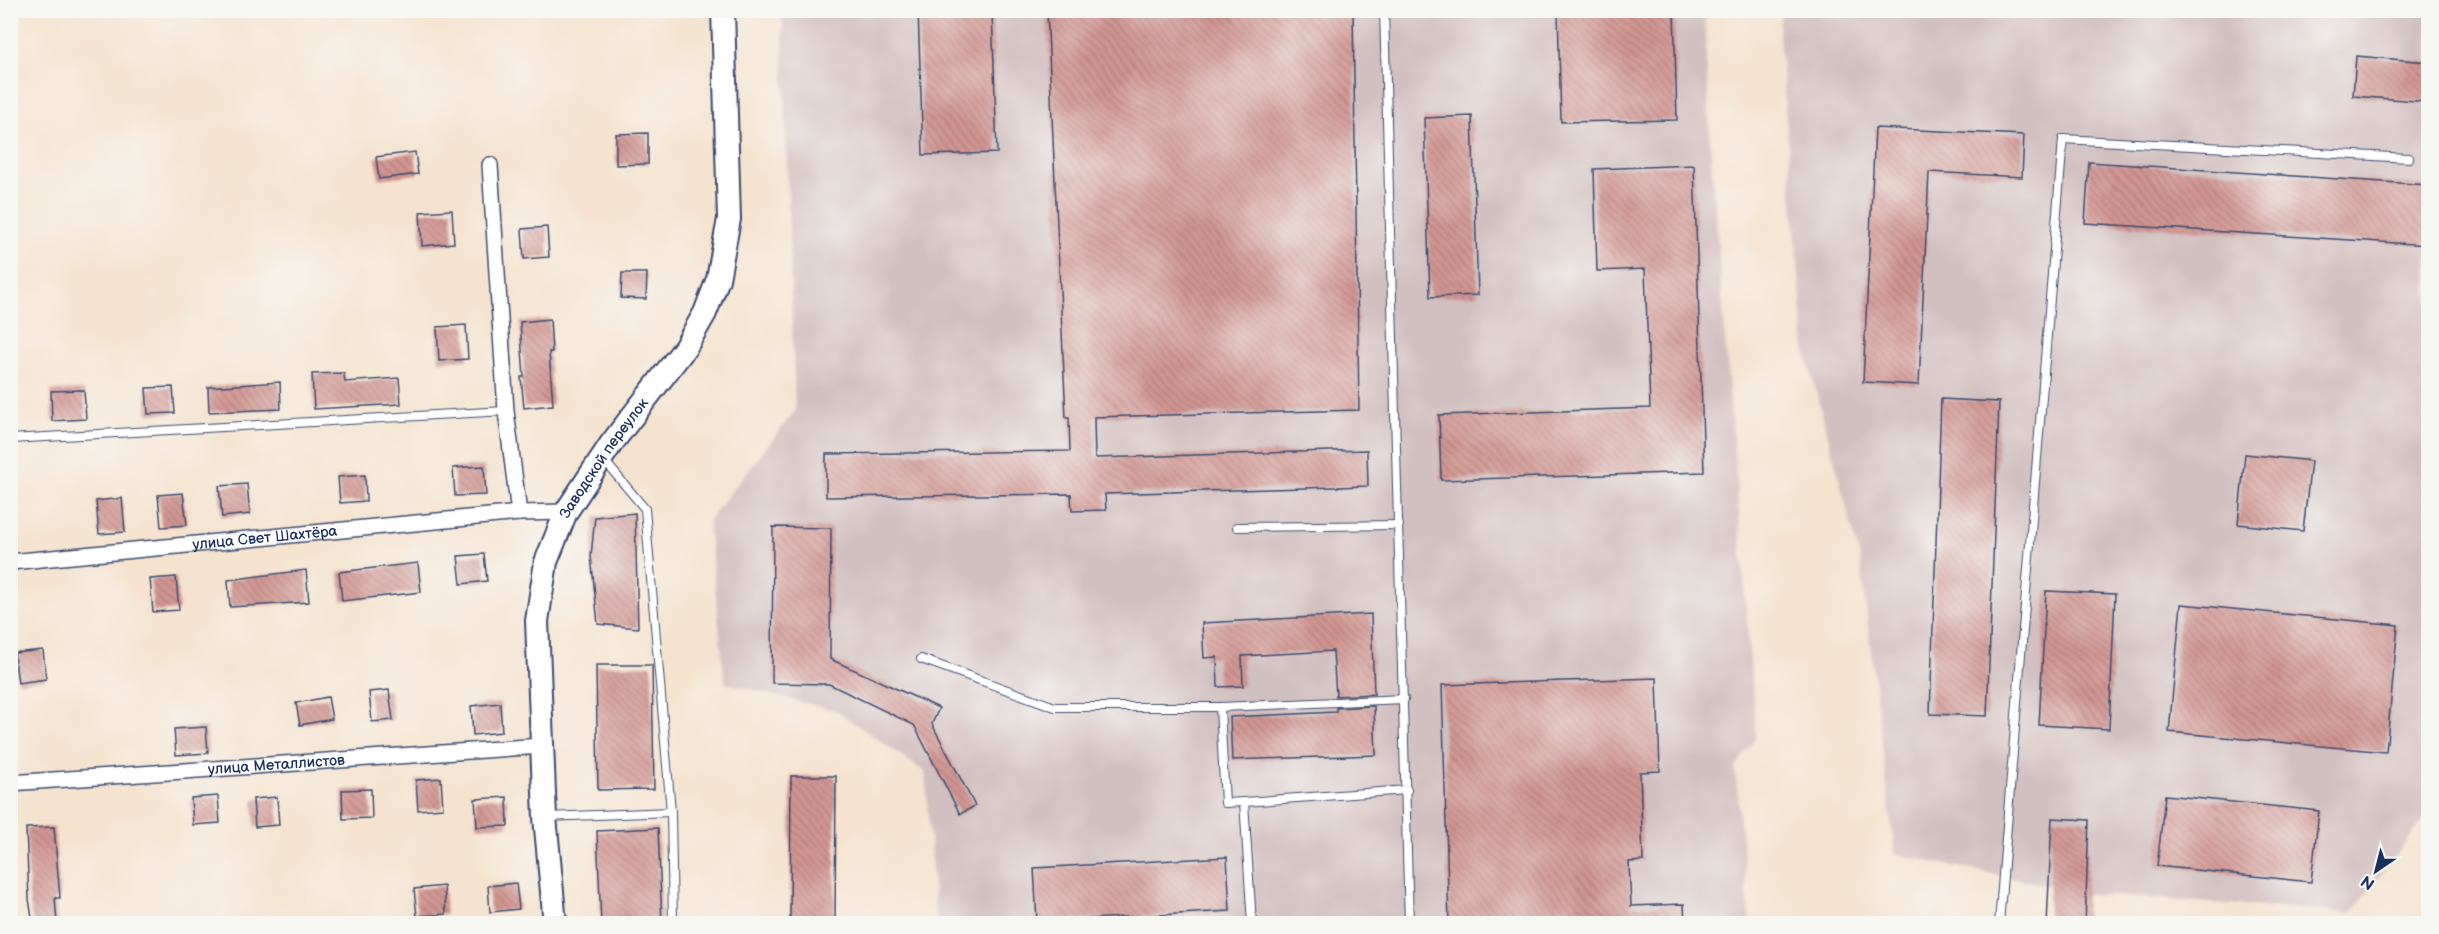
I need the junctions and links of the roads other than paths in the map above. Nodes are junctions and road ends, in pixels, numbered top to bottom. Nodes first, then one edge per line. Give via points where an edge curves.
1 (723, 10) edge
2 (1384, 10) edge
3 (2409, 158) dead end
4 (490, 165) dead end
5 (507, 411) junction
6 (10, 439) edge
7 (602, 458) junction
8 (566, 512) junction
9 (519, 513) junction
10 (1399, 525) junction
11 (1237, 527) dead end
12 (10, 562) edge
13 (921, 659) dead end
14 (1404, 699) junction
15 (1220, 707) junction
16 (542, 746) junction
17 (10, 783) edge
18 (1407, 790) junction
19 (1244, 802) junction
20 (671, 812) junction
21 (545, 817) junction
22 (10, 917) edge
23 (555, 923) edge
24 (1409, 923) edge
25 (11, 924) edge
26 (546, 924) edge
27 (673, 924) edge
28 (1252, 924) edge
29 (1389, 924) edge
30 (1999, 924) edge

1 - 7 main road, Заводской переулок via 729,219 718,279 685,348
2 - 10 lane
3 - 30 lane via 2063,140
4 - 5 street
5 - 6 lane
5 - 9 street
7 - 8 main road, Заводской переулок
7 - 20 lane via 645,509
8 - 9 street, улица Свет Шахтёра
8 - 16 main road, Заводской переулок via 546,562 537,621
9 - 12 street, улица Свет Шахтёра
10 - 11 lane
10 - 14 lane
13 - 15 lane via 1055,707
14 - 15 lane
14 - 18 lane
15 - 19 lane via 1225,802
16 - 17 street, улица Металлистов
16 - 21 main road, Заводской переулок
18 - 19 lane
18 - 24 lane
19 - 28 lane
20 - 21 lane
20 - 27 lane
21 - 23 main road, Заводской переулок
22 - 25 street
23 - 26 street
24 - 29 lane

